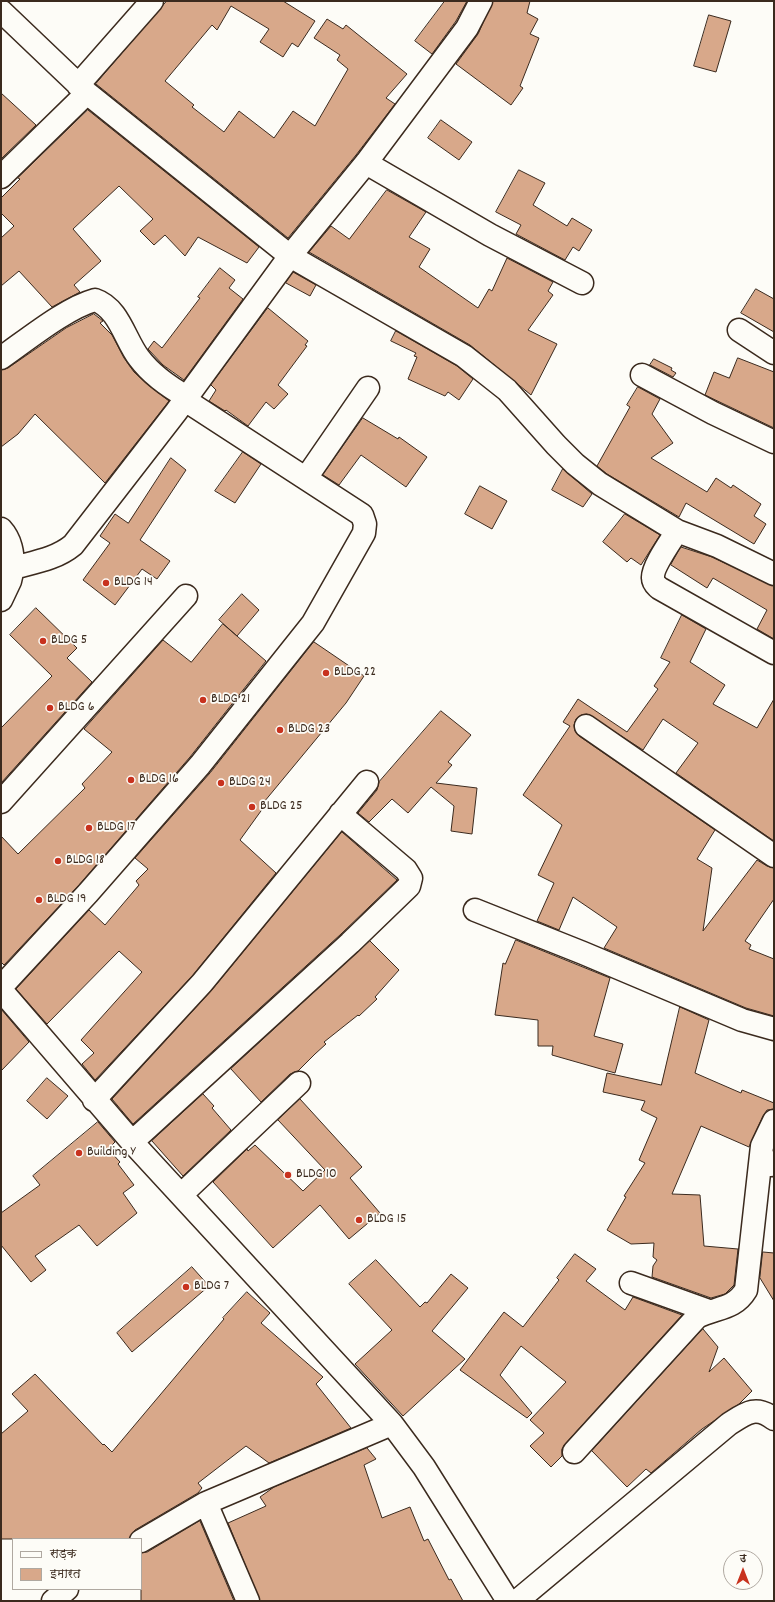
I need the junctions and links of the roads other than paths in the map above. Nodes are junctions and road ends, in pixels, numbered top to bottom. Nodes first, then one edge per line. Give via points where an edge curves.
1 (152, 1) edge
2 (481, 1) edge
3 (1, 11) edge
4 (83, 89) junction
5 (366, 163) junction
6 (1, 177) edge
7 (290, 256) junction
8 (582, 283) dead end
9 (739, 330) dead end
10 (774, 354) edge
11 (1, 358) edge
12 (642, 376) dead end
13 (368, 388) dead end
14 (186, 398) junction
15 (774, 442) edge
16 (306, 478) junction
17 (1, 529) edge
18 (677, 531) junction
19 (14, 568) junction
20 (774, 574) edge
21 (186, 596) dead end
22 (1, 600) edge
23 (774, 653) edge
24 (586, 726) dead end
25 (366, 782) dead end
26 (1, 802) edge
27 (340, 814) junction
28 (774, 856) edge
29 (474, 910) dead end
30 (1, 988) edge
31 (774, 1029) edge
32 (299, 1083) dead end
33 (94, 1100) junction
34 (774, 1121) edge
35 (132, 1142) junction
36 (767, 1161) edge
37 (182, 1194) junction
38 (631, 1283) dead end
39 (709, 1311) junction
40 (774, 1419) edge
41 (392, 1424) junction
42 (574, 1452) dead end
43 (206, 1503) junction
44 (142, 1540) edge
45 (66, 1590) edge
46 (53, 1601) edge
47 (248, 1601) edge
48 (508, 1601) edge
49 (517, 1601) edge

1 - 4 street
2 - 5 street via 467,28
3 - 4 street
4 - 6 street
4 - 7 street
5 - 7 street
5 - 8 street via 490,235
7 - 14 street
7 - 18 street via 464,356 507,390 575,464 600,484
9 - 10 street
11 - 14 street via 59,318 95,300 107,306 139,358
12 - 15 street
13 - 16 street
14 - 16 street
14 - 19 street via 73,545 51,558
16 - 30 street via 362,515 365,524 364,533 326,602 313,623 200,765
17 - 19 street via 14,556
18 - 20 street via 717,546
18 - 23 street via 655,569 652,577 654,584
19 - 22 street
21 - 26 street
24 - 28 street
25 - 27 street
27 - 33 street via 202,983
27 - 35 street via 406,870 411,878 409,886
29 - 31 street via 742,1020
30 - 33 street
32 - 37 street
33 - 35 street
34 - 36 street via 762,1146
35 - 37 street
36 - 39 street via 746,1290 741,1300
37 - 41 street
38 - 39 street
39 - 42 street via 697,1317 688,1326
40 - 49 street via 755,1411 744,1414 729,1424
41 - 43 street
41 - 48 street via 424,1467
43 - 44 street
43 - 47 street
45 - 46 street

